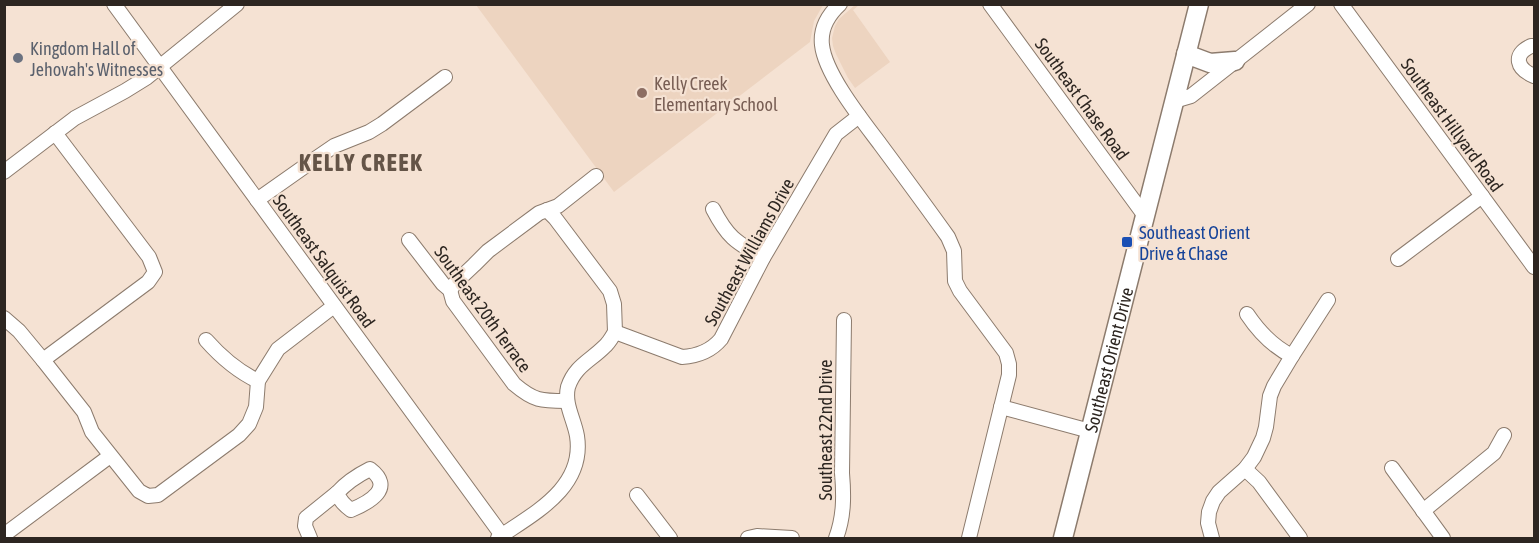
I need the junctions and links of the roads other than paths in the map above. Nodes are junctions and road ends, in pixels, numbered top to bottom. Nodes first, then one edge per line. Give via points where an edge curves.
1 (114, 4) edge
2 (237, 4) edge
3 (840, 4) edge
4 (990, 4) edge
5 (1199, 4) edge
6 (1308, 4) edge
7 (1341, 4) edge
8 (1534, 46) edge
9 (1186, 54) junction
10 (1235, 62) junction
11 (159, 67) junction
12 (1534, 76) edge
13 (445, 77) dead end
14 (1174, 100) junction
15 (859, 116) junction
16 (55, 133) junction
17 (4, 172) edge
18 (596, 177) dead end
19 (1482, 196) junction
20 (257, 200) junction
21 (713, 209) dead end
22 (547, 210) junction
23 (1145, 216) junction
24 (409, 240) dead end
25 (763, 258) junction
26 (1398, 259) dead end
27 (1534, 267) edge
28 (450, 290) junction
29 (1328, 300) dead end
30 (334, 306) junction
31 (1247, 314) dead end
32 (4, 318) edge
33 (844, 320) dead end
34 (615, 332) junction
35 (226, 340) dead end
36 (1292, 356) junction
37 (43, 360) junction
38 (258, 381) junction
39 (566, 401) junction
40 (1001, 407) junction
41 (1090, 431) junction
42 (1504, 435) dead end
43 (110, 456) junction
44 (1392, 468) dead end
45 (1245, 469) junction
46 (338, 493) dead end
47 (637, 495) dead end
48 (1423, 511) junction
49 (4, 535) edge
50 (310, 538) edge
51 (502, 538) edge
52 (670, 538) edge
53 (748, 538) edge
54 (792, 538) edge
55 (836, 538) edge
56 (969, 538) edge
57 (1063, 538) edge
58 (1212, 538) edge
59 (1300, 538) edge
60 (1443, 538) edge

1 - 11 street, Southeast Salquist Road
2 - 11 street
3 - 15 street via 824,25 822,47 825,60
4 - 23 street, Southeast Chase Road
5 - 9 main road, Southeast Orient Drive
6 - 10 street
7 - 19 street, Southeast Hillyard Road
8 - 12 street via 1521,52 1519,64
9 - 10 main road via 1210,63
9 - 14 main road, Southeast Orient Drive
10 - 14 street via 1191,96
11 - 16 street
11 - 20 street, Southeast Salquist Road
13 - 20 street via 382,124 326,152
14 - 23 main road, Southeast Orient Drive
15 - 25 street, Southeast Williams Drive via 836,134
15 - 40 street via 948,237 960,291 1006,354 1009,375
16 - 17 street
16 - 37 street via 149,257 155,272 148,282
18 - 22 street
19 - 26 street
19 - 27 street, Southeast Hillyard Road
20 - 30 street, Southeast Salquist Road
21 - 25 street via 731,238
22 - 28 street via 488,251
22 - 34 street via 609,291 614,304
23 - 41 main road, Southeast Orient Drive
24 - 28 street, Southeast 20th Terrace
25 - 34 street, Southeast Williams Drive via 721,339 705,352 682,357
28 - 39 street, Southeast 20th Terrace via 453,302 514,384 527,395 542,400
29 - 36 street
30 - 38 street via 278,349
30 - 51 street, Southeast Salquist Road
31 - 36 street via 1271,343
32 - 37 street
33 - 55 street, Southeast 22nd Drive via 844,496
34 - 39 street via 605,347 573,375
35 - 38 street via 211,345 228,362
36 - 45 street via 1270,396 1263,438
37 - 43 street via 84,412 92,432
38 - 43 street via 256,407 249,424 158,495 148,496 139,491
39 - 51 street via 578,442 574,470 552,499
40 - 41 street
40 - 56 street
41 - 57 main road, Southeast Orient Drive
42 - 48 street via 1494,453
43 - 49 street
44 - 48 street
45 - 58 street via 1213,501 1208,523
45 - 59 street
46 - 50 street via 306,518 304,526
47 - 52 street
48 - 60 street
53 - 54 street

